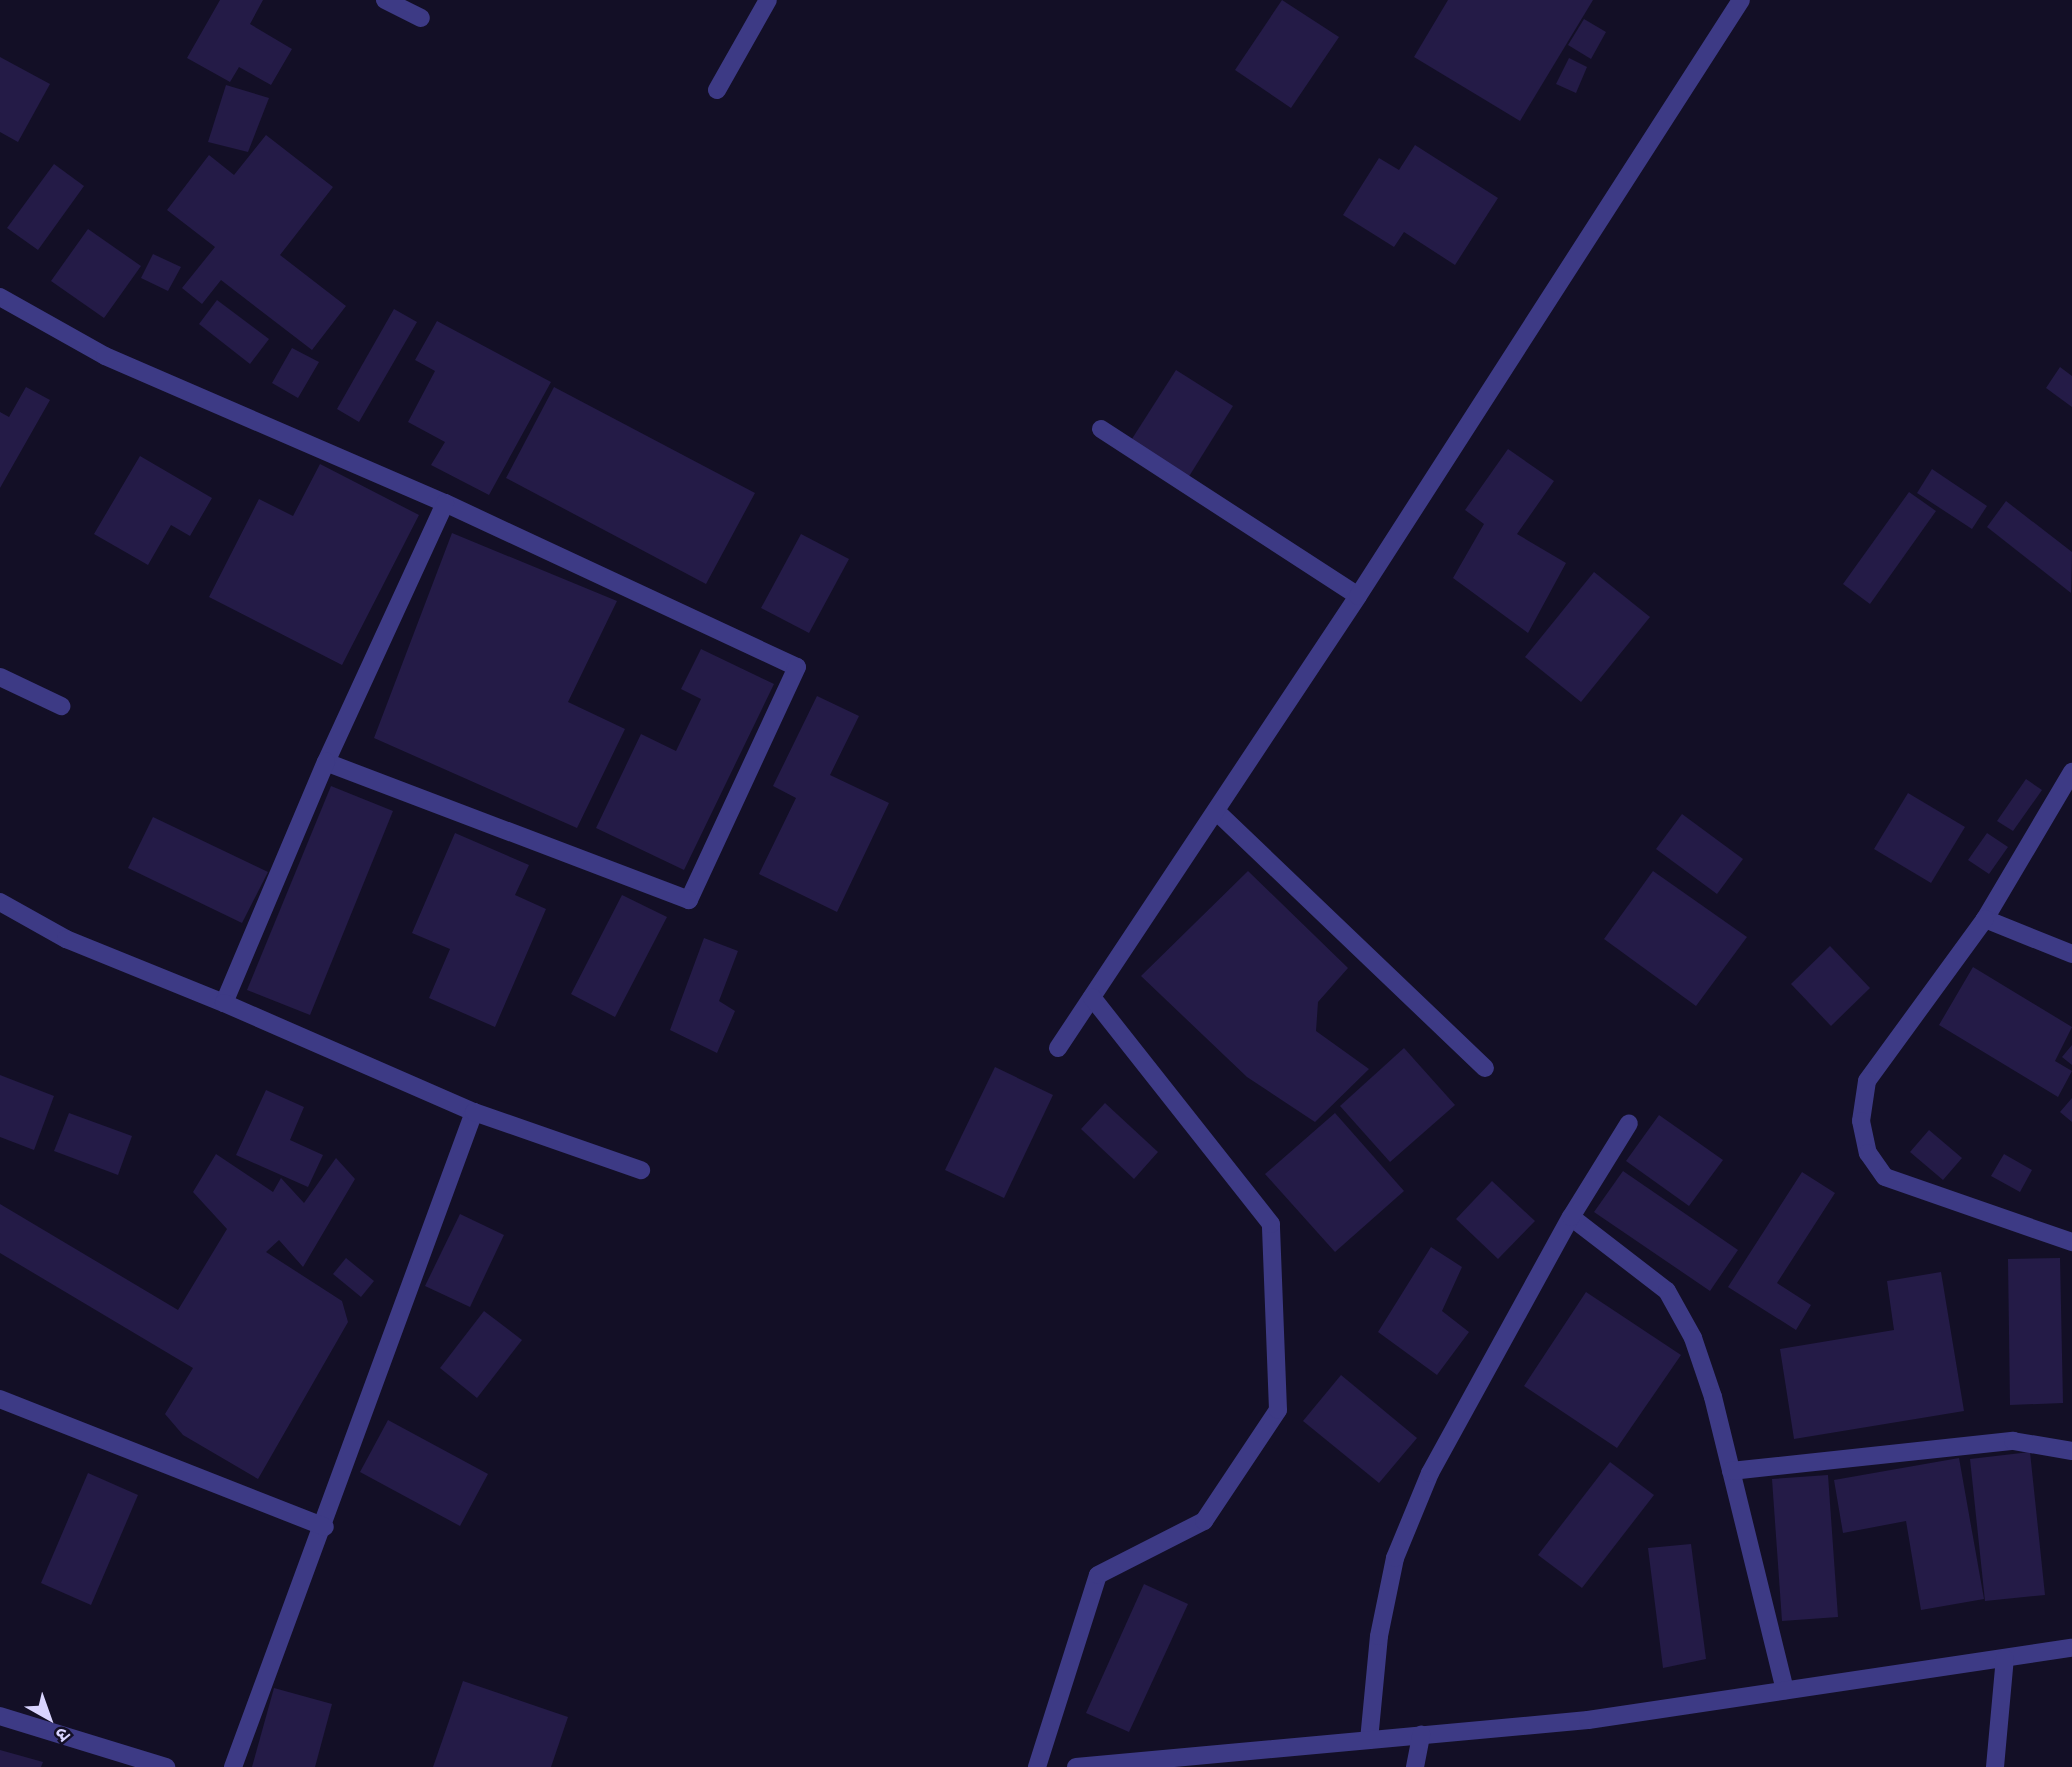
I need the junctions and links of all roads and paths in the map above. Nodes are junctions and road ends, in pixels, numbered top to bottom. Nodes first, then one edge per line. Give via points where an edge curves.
1 (384, 0) edge
2 (768, 0) edge
3 (1741, 0) edge
4 (421, 18) dead end
5 (717, 90) dead end
6 (0, 297) edge
7 (1101, 429) dead end
8 (445, 503) junction
9 (1358, 596) junction
10 (0, 677) edge
11 (61, 706) dead end
12 (326, 762) junction
13 (2072, 772) edge
14 (1216, 811) junction
15 (0, 902) edge
16 (1985, 919) junction
17 (2072, 954) edge
18 (1092, 997) junction
19 (224, 1003) junction
20 (1058, 1048) dead end
21 (1485, 1068) dead end
22 (474, 1112) junction
23 (1629, 1123) dead end
24 (641, 1170) dead end
25 (1571, 1217) junction
26 (2072, 1242) edge
27 (0, 1399) edge
28 (2072, 1451) edge
29 (1731, 1471) junction
30 (325, 1527) junction
31 (2072, 1648) edge
32 (2005, 1658) junction
33 (1785, 1690) junction
34 (0, 1716) edge
35 (1420, 1735) junction
36 (1369, 1740) junction
37 (166, 1767) edge
38 (233, 1767) edge
39 (1037, 1767) edge
40 (1076, 1767) edge
41 (1415, 1767) edge
42 (1995, 1767) edge

1 - 4 street
2 - 5 street
3 - 9 street
6 - 8 street via 105,356
7 - 9 street
8 - 12 street
8 - 12 street via 797,667 690,900
9 - 14 street
10 - 11 street
12 - 19 street
13 - 16 street
14 - 18 street
14 - 21 street
15 - 19 street via 66,939
16 - 17 street
16 - 26 street via 1867,1081 1861,1121 1868,1153 1885,1177
18 - 20 street
18 - 39 street via 1270,1224 1278,1410 1204,1521 1098,1576
19 - 22 street
22 - 24 street
22 - 30 street
23 - 25 street
25 - 29 street via 1667,1291 1693,1338
25 - 36 street via 1430,1473 1395,1558 1379,1636
27 - 30 street
28 - 29 street via 2014,1441
29 - 33 street
30 - 38 street
31 - 32 street
32 - 33 street
32 - 42 street
33 - 35 street via 1588,1720
34 - 37 street
35 - 36 street
35 - 41 street
36 - 40 street

